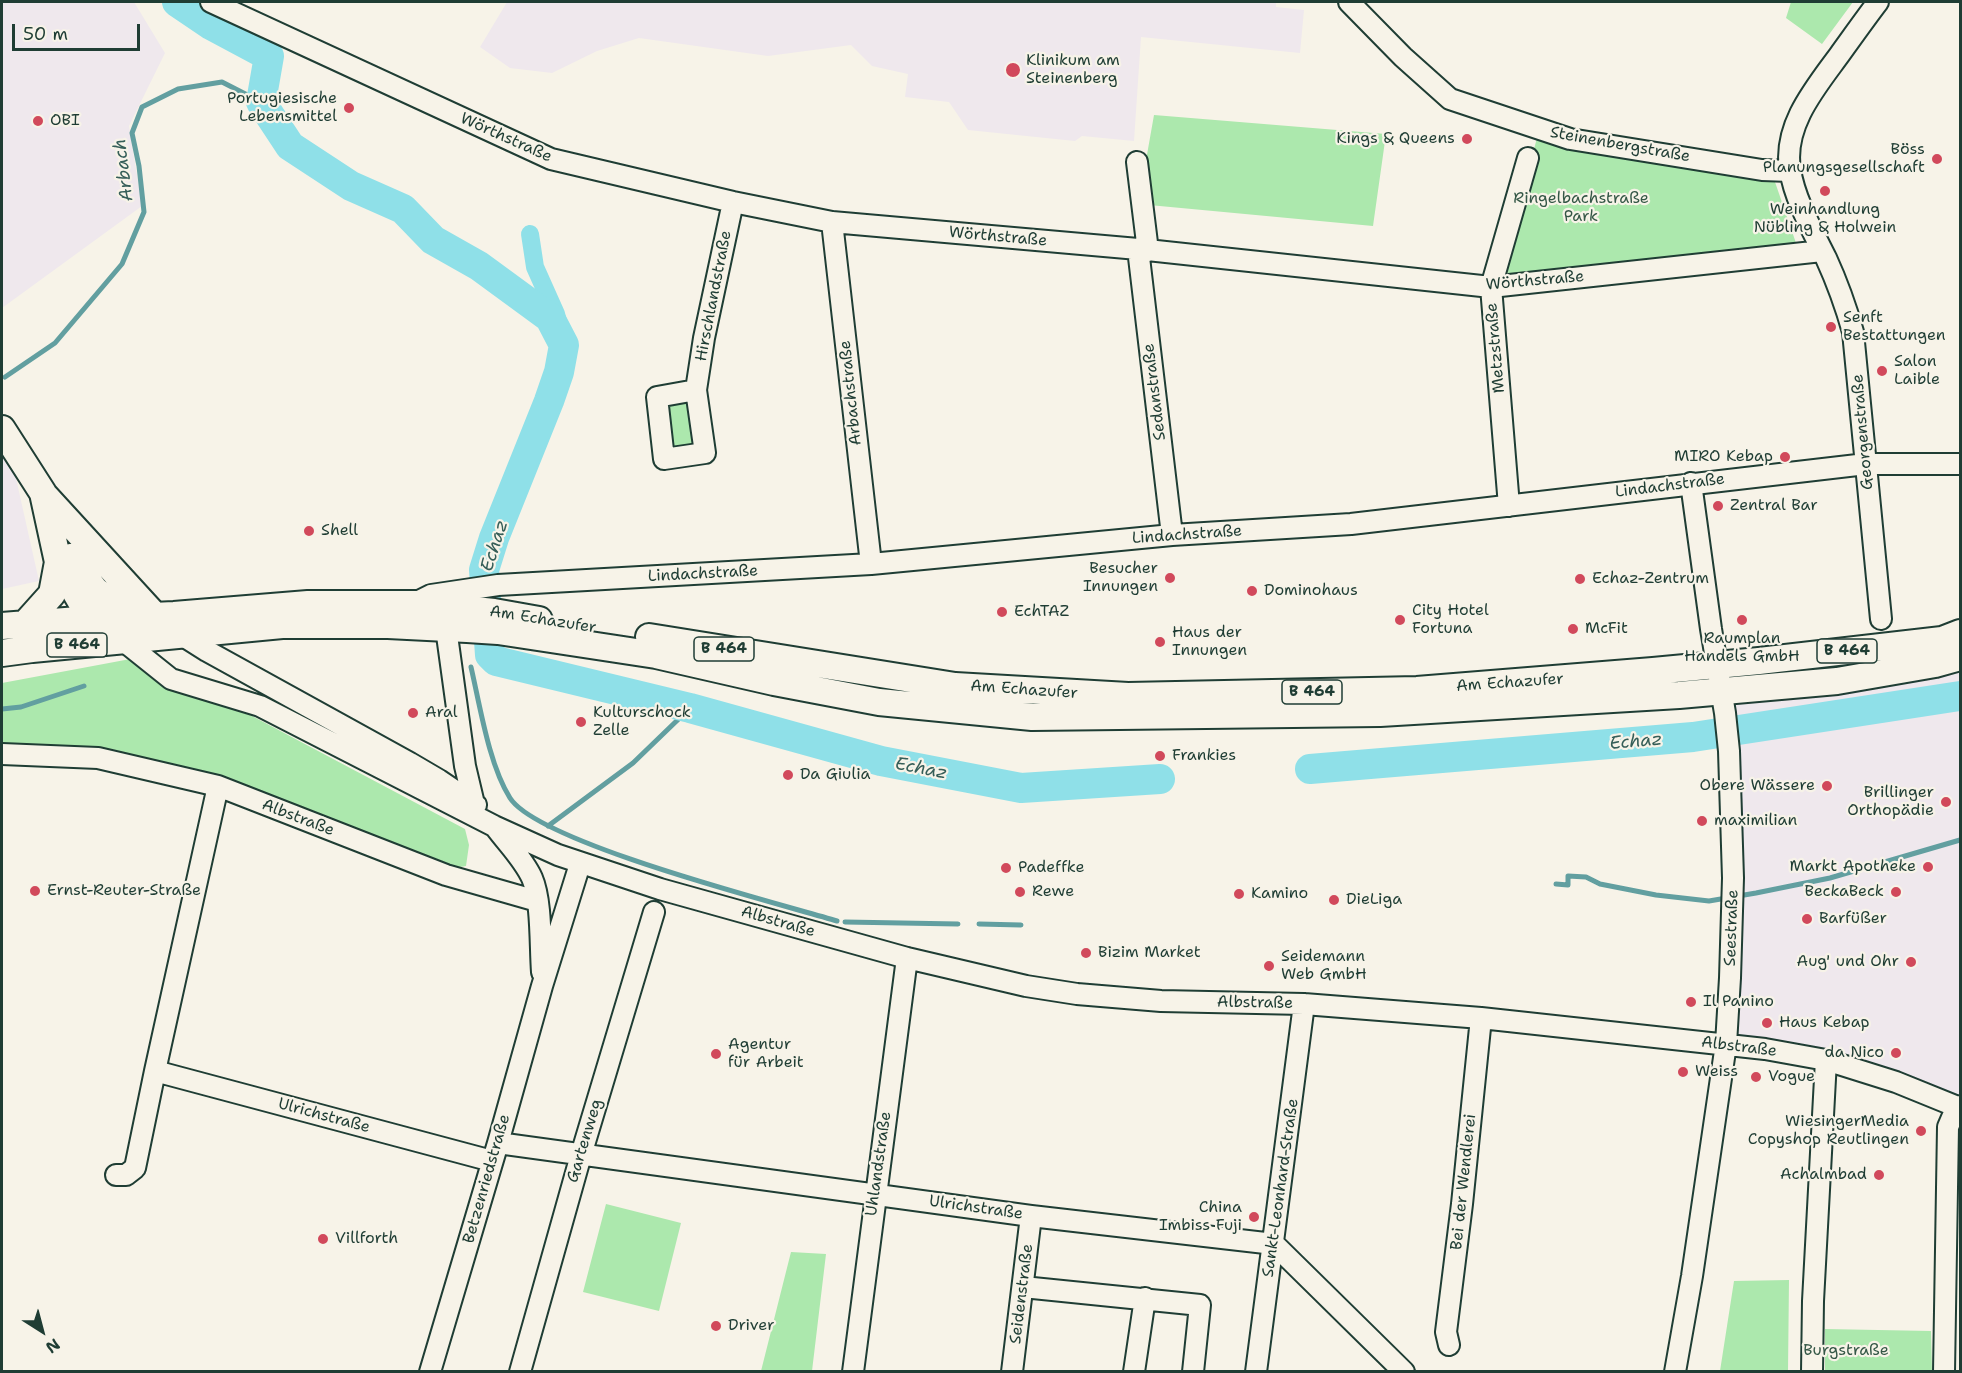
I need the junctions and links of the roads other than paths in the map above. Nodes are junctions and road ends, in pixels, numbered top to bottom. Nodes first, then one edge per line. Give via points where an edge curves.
1 (211, 2) edge
2 (1348, 2) edge
3 (1878, 2) edge
4 (1528, 158) dead end
5 (1137, 162) dead end
6 (1790, 171) junction
7 (733, 202) junction
8 (832, 222) junction
9 (1143, 250) junction
10 (1822, 251) junction
11 (1491, 287) junction
12 (696, 390) dead end
13 (2, 429) edge
14 (1866, 464) junction
15 (1960, 464) edge
16 (1691, 483) junction
17 (42, 493) junction
18 (1509, 506) junction
19 (52, 533) junction
20 (1172, 535) junction
21 (58, 562) junction
22 (871, 564) junction
23 (123, 581) junction
24 (202, 612) junction
25 (457, 614) junction
26 (91, 619) junction
27 (1881, 619) dead end
28 (496, 622) junction
29 (14, 625) edge
30 (126, 629) junction
31 (164, 629) junction
32 (1960, 633) edge
33 (2, 653) edge
34 (1960, 657) edge
35 (1717, 664) junction
36 (1724, 702) junction
37 (2, 754) edge
38 (465, 766) junction
39 (439, 780) junction
40 (218, 786) junction
41 (474, 804) junction
42 (494, 826) junction
43 (558, 855) junction
44 (580, 864) junction
45 (537, 901) junction
46 (654, 912) dead end
47 (907, 958) junction
48 (542, 986) junction
49 (1304, 1004) junction
50 (1481, 1018) junction
51 (1726, 1044) junction
52 (1826, 1060) junction
53 (155, 1071) junction
54 (1959, 1107) edge
55 (495, 1152) junction
56 (581, 1155) junction
57 (116, 1175) dead end
58 (875, 1194) junction
59 (1031, 1215) junction
60 (1274, 1244) junction
61 (1023, 1287) junction
62 (1145, 1298) junction
63 (1449, 1345) dead end
64 (430, 1371) edge
65 (520, 1371) edge
66 (853, 1371) edge
67 (1012, 1371) edge
68 (1134, 1371) edge
69 (1193, 1371) edge
70 (1256, 1371) edge
71 (1404, 1371) edge
72 (1675, 1371) edge
73 (1812, 1371) edge
74 (1944, 1371) edge

1 - 7 street, Wörthstraße via 551,159
2 - 6 street, Steinenbergstraße via 1450,99 1570,139 1762,170
3 - 6 street via 1799,117 1789,149
4 - 11 street, Metzstraße
5 - 9 street, Sedanstraße
6 - 10 street, Georgenstraße
7 - 8 street, Wörthstraße
7 - 12 street, Hirschlandstraße
8 - 9 street, Wörthstraße
8 - 22 street, Arbachstraße
9 - 11 street, Wörthstraße
9 - 20 street, Sedanstraße
10 - 11 street, Wörthstraße
10 - 14 street, Georgenstraße via 1853,332
11 - 18 street, Metzstraße
13 - 17 main road
14 - 15 street, Lindachstraße
14 - 16 street, Lindachstraße
14 - 27 street, Georgenstraße
16 - 18 street, Lindachstraße
16 - 35 street, Seestraße
17 - 19 main road
17 - 23 main road
18 - 20 street, Lindachstraße via 1351,524
19 - 21 main road
19 - 30 main road
20 - 22 street, Lindachstraße
21 - 26 main road
21 - 29 main road via 52,594
22 - 25 street, Lindachstraße via 498,585
23 - 24 main road
23 - 31 main road
24 - 25 main road, Am Echazufer / B 464 via 308,604 414,604
24 - 31 main road, Am Echazufer / B 464
25 - 28 main road, Am Echazufer / B 464
25 - 31 main road, Am Echazufer / B 464 via 388,625
25 - 38 street
26 - 29 main road, B 464
26 - 30 main road, Am Echazufer / B 464
28 - 35 main road, Am Echazufer / B 464 via 955,686 1117,696 1417,690
28 - 36 main road, Am Echazufer / B 464 via 879,702 1032,717 1380,712 1679,695
30 - 31 main road, Am Echazufer / B 464
30 - 33 main road, B 464
30 - 42 street, Albstraße via 171,679 260,706
31 - 39 street, Albstraße
32 - 35 main road, Am Echazufer / B 464 via 1942,640
34 - 36 main road, Am Echazufer / B 464
35 - 36 street, Seestraße
36 - 51 street, Seestraße via 1733,878
37 - 40 street, Albstraße via 98,758
38 - 39 street
38 - 41 street
39 - 41 street, Albstraße
40 - 45 street, Albstraße via 446,875
40 - 53 street
41 - 43 street, Albstraße
42 - 43 street, Albstraße
42 - 45 street, Albstraße via 524,865
43 - 44 street, Albstraße
44 - 47 street, Albstraße
44 - 48 street, Betzenriedstraße
45 - 48 street, Betzenriedstraße
46 - 56 street, Gartenweg
47 - 49 street, Albstraße via 1077,994 1161,1001
47 - 58 street, Uhlandstraße
48 - 55 street, Betzenriedstraße
49 - 50 street, Albstraße
49 - 60 street, Sankt-Leonhard-Straße
50 - 51 street, Albstraße
50 - 63 street, Bei der Wendlerei via 1446,1332
51 - 52 street, Albstraße
51 - 72 street, Seestraße
52 - 54 street, Albstraße
52 - 73 street
53 - 55 street, Ulrichstraße
53 - 57 street via 135,1168 126,1175
54 - 74 street via 1948,1127
55 - 56 street, Ulrichstraße
55 - 64 street, Betzenriedstraße
56 - 58 street, Ulrichstraße
56 - 65 street, Gartenweg
58 - 59 street, Ulrichstraße
58 - 66 street, Uhlandstraße
59 - 60 street, Ulrichstraße
59 - 61 street, Seidenstraße
60 - 70 street, Sankt-Leonhard-Straße
60 - 71 street
61 - 62 street
61 - 67 street, Seidenstraße
62 - 68 street
62 - 69 street via 1200,1305

